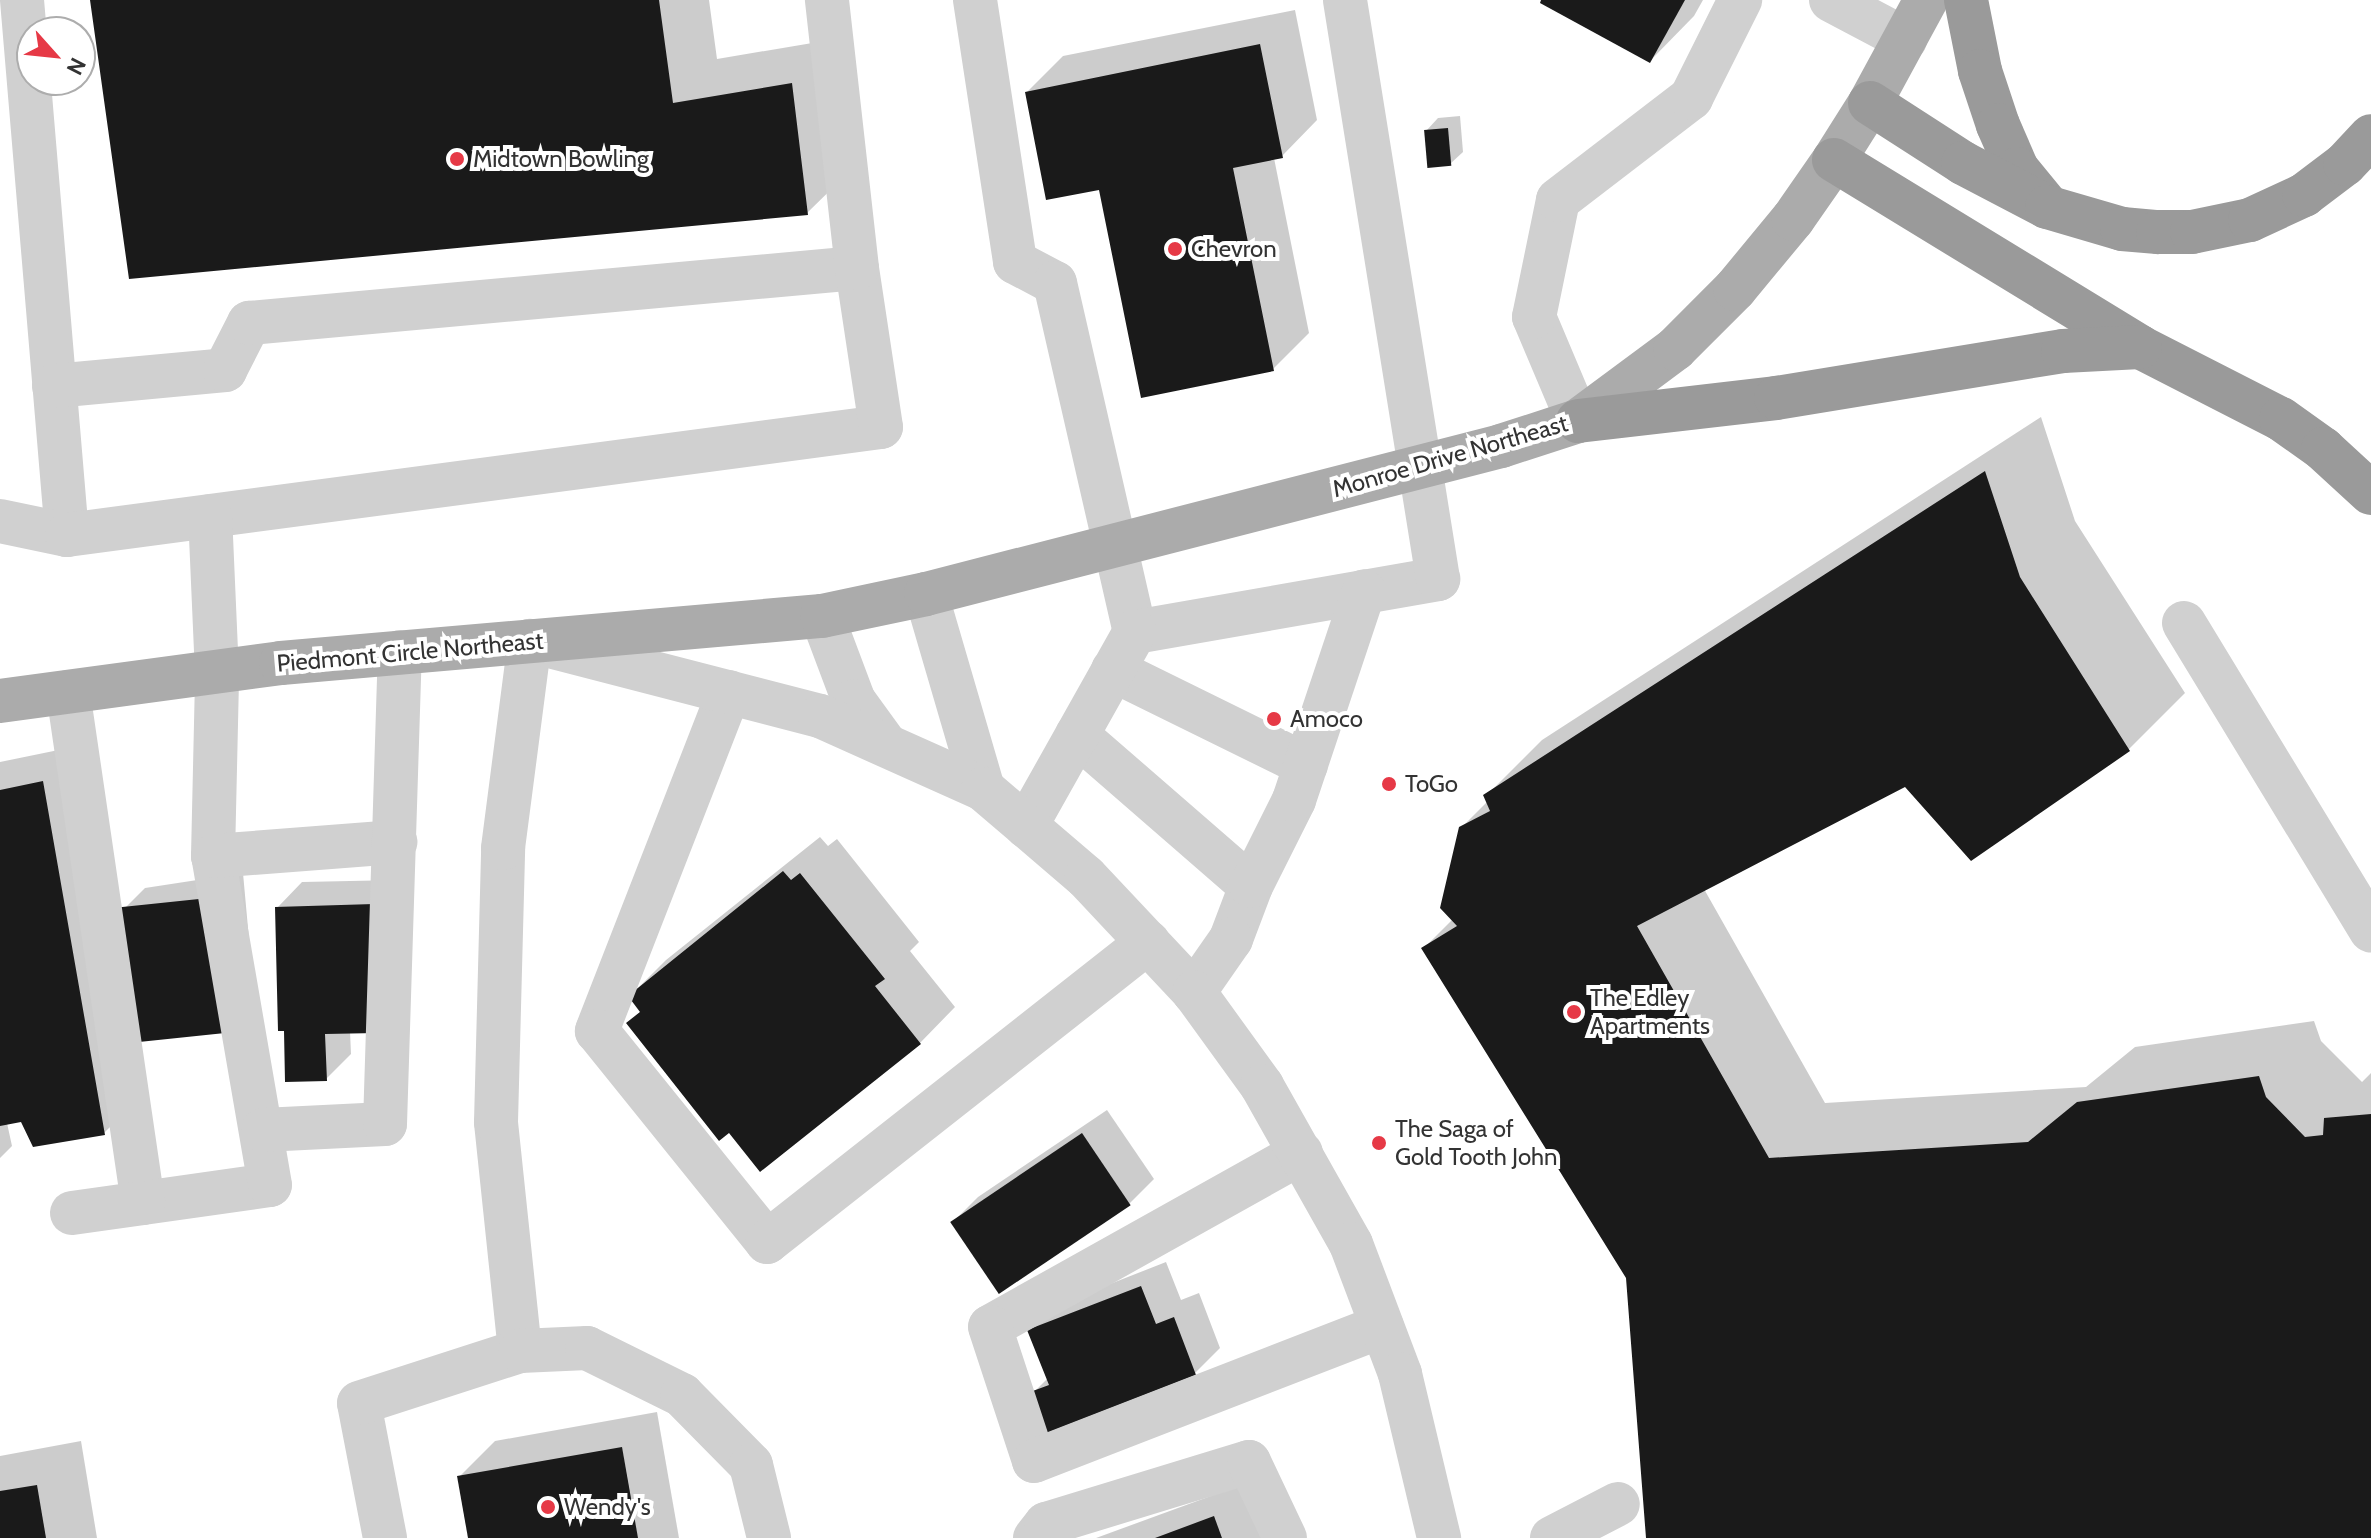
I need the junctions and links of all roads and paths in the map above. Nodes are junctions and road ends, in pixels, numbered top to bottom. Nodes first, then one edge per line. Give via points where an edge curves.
1 (22, 0) edge
2 (827, 0) edge
3 (975, 0) edge
4 (1345, 0) edge
5 (1740, 0) edge
6 (1831, 0) edge
7 (1926, 0) edge
8 (1966, 0) edge
9 (1905, 39) junction
10 (1870, 103) junction
11 (2371, 136) edge
12 (1834, 160) junction
13 (2047, 207) junction
14 (857, 268) junction
15 (2140, 347) junction
16 (54, 386) junction
17 (1578, 421) junction
18 (1420, 467) junction
19 (2371, 493) edge
20 (210, 516) junction
21 (0, 521) edge
22 (67, 535) junction
23 (1113, 546) junction
24 (1364, 591) junction
25 (926, 594) junction
26 (822, 616) junction
27 (2184, 623) dead end
28 (1135, 632) junction
29 (530, 641) junction
30 (400, 652) junction
31 (1113, 670) junction
32 (217, 674) junction
33 (68, 692) junction
34 (729, 692) junction
35 (0, 701) edge
36 (1077, 735) junction
37 (886, 745) junction
38 (1306, 765) junction
39 (983, 789) junction
40 (1026, 826) junction
41 (395, 842) junction
42 (213, 856) junction
43 (1251, 886) junction
44 (2371, 931) edge
45 (1148, 942) junction
46 (1194, 992) junction
47 (263, 1130) junction
48 (1301, 1153) junction
49 (143, 1203) junction
50 (72, 1213) dead end
51 (1382, 1326) junction
52 (520, 1351) junction
53 (1618, 1504) dead end
54 (385, 1538) edge
55 (769, 1538) edge
56 (1035, 1538) edge
57 (1285, 1538) edge
58 (1439, 1538) edge
59 (1552, 1538) edge

1 - 16 street
2 - 14 street
3 - 23 street via 1015,262 1055,283
4 - 18 street
5 - 17 street via 1691,98 1558,200 1534,317
6 - 9 street
7 - 9 main road, Monroe Drive Northeast
8 - 13 highway via 1980,71 1998,125 2017,169
9 - 10 main road, Monroe Drive Northeast
10 - 12 main road, Monroe Drive Northeast
10 - 13 highway via 1963,163
11 - 13 highway via 2304,195 2235,223 2192,232 2122,229
12 - 15 highway
12 - 17 main road, Monroe Drive Northeast via 1735,289 1675,349
14 - 16 street via 249,323 225,370
14 - 20 street via 881,427
15 - 17 highway via 2063,351 1776,398
15 - 19 highway via 2281,419
16 - 22 street
17 - 18 main road, Monroe Drive Northeast
18 - 23 main road, Monroe Drive Northeast
18 - 24 street via 1438,579
20 - 22 street
20 - 32 street
21 - 22 street
23 - 25 main road, Monroe Drive Northeast
23 - 28 street
24 - 28 street
24 - 38 street
25 - 26 main road, Piedmont Circle Northeast
25 - 39 street
26 - 29 main road, Piedmont Circle Northeast
26 - 37 street via 854,701
27 - 44 street
28 - 31 street
29 - 30 main road, Piedmont Circle Northeast
29 - 34 street
29 - 52 street via 503,848 496,1122
30 - 32 main road, Piedmont Circle Northeast
30 - 41 street
31 - 36 street
31 - 38 street
32 - 33 main road, Piedmont Circle Northeast
32 - 42 street
33 - 35 main road, Piedmont Circle Northeast
33 - 49 street
34 - 37 street via 820,716
34 - 45 street via 597,1031 767,1242
36 - 40 street
36 - 43 street
37 - 39 street
38 - 43 street
39 - 40 street
40 - 45 street via 1086,877
41 - 42 street
41 - 47 street via 385,1124
42 - 47 street
43 - 46 street via 1231,939
45 - 46 street
46 - 48 street via 1276,1105
47 - 49 street via 270,1185
48 - 51 street via 1351,1244
48 - 51 street via 990,1327 1034,1461
49 - 50 street
51 - 58 street via 1400,1374
52 - 54 street via 359,1403
52 - 55 street via 587,1348 682,1395 751,1465
53 - 59 street
56 - 57 street via 1046,1524 1249,1462

